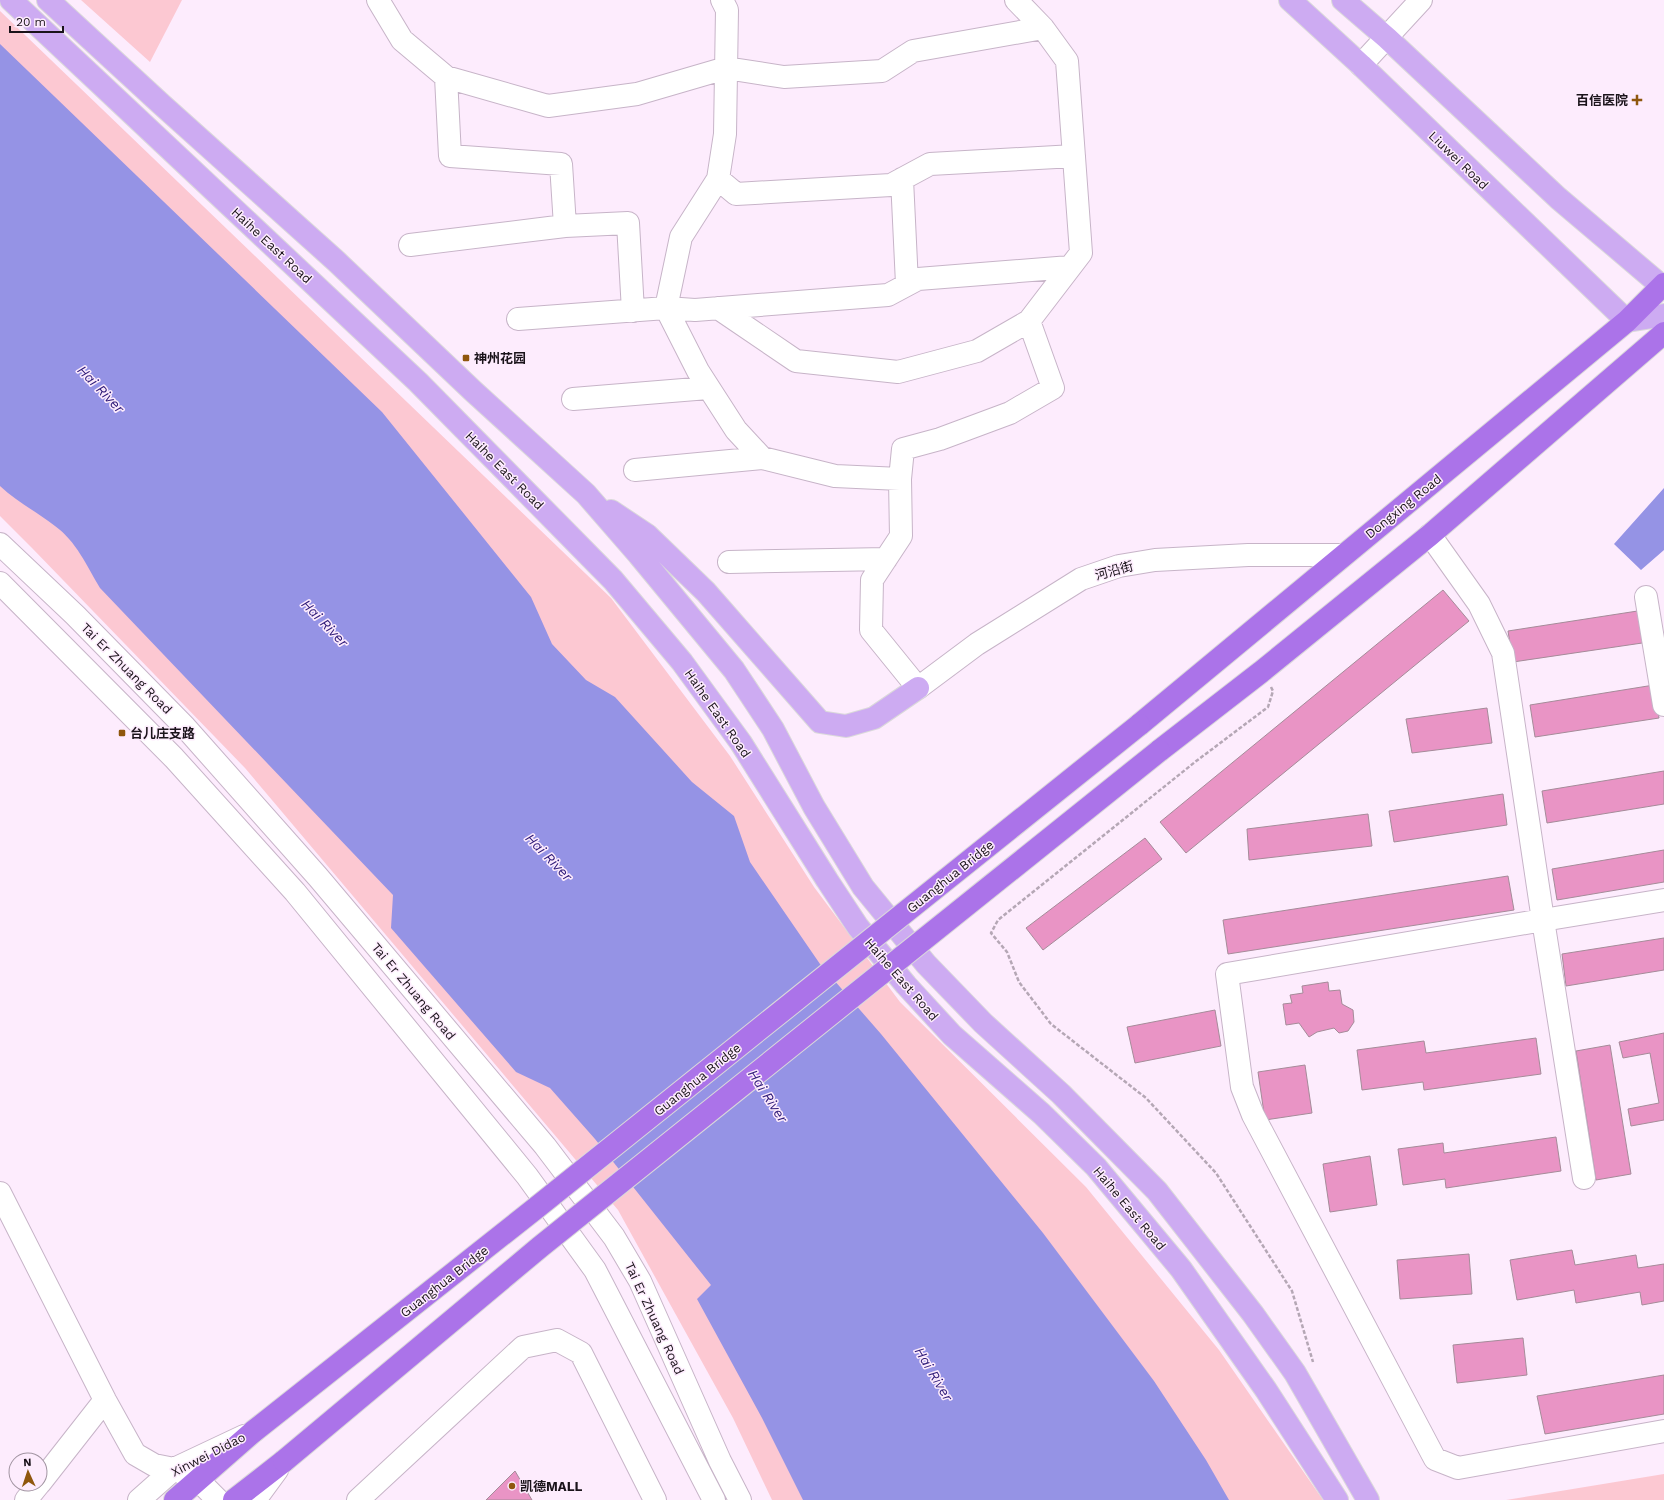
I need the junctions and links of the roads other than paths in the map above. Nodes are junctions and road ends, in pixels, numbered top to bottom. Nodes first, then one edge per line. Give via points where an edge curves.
1 (11, 0) edge
2 (48, 0) edge
3 (378, 0) edge
4 (1016, 0) edge
5 (1290, 0) edge
6 (1344, 0) edge
7 (1421, 0) edge
8 (728, 3) edge
9 (1043, 28) junction
10 (1387, 38) junction
11 (1361, 65) junction
12 (726, 68) junction
13 (446, 77) junction
14 (1074, 156) junction
15 (718, 179) junction
16 (902, 179) junction
17 (565, 226) junction
18 (410, 245) dead end
19 (1070, 267) junction
20 (908, 284) junction
21 (1663, 286) edge
22 (666, 308) junction
23 (718, 308) junction
24 (633, 310) junction
25 (1664, 315) edge
26 (518, 319) dead end
27 (1029, 321) junction
28 (1627, 321) junction
29 (1664, 334) edge
30 (708, 388) junction
31 (573, 399) dead end
32 (762, 458) junction
33 (635, 470) dead end
34 (900, 479) junction
35 (586, 494) junction
36 (1430, 535) junction
37 (0, 544) edge
38 (1342, 555) junction
39 (886, 559) junction
40 (729, 562) dead end
41 (23, 566) junction
42 (1, 585) edge
43 (1646, 596) dead end
44 (918, 688) junction
45 (1664, 705) edge
46 (1139, 725) joint
47 (1664, 900) edge
48 (1543, 920) junction
49 (1584, 1178) dead end
50 (0, 1193) edge
51 (105, 1400) junction
52 (254, 1431) junction
53 (1664, 1431) edge
54 (284, 1461) junction
55 (174, 1469) junction
56 (48, 1472) edge
57 (199, 1481) junction
58 (32, 1492) edge
59 (26, 1500) edge
60 (139, 1500) edge
61 (176, 1500) edge
62 (218, 1500) edge
63 (234, 1500) edge
64 (255, 1500) edge
65 (358, 1500) edge
66 (655, 1500) edge
67 (714, 1500) edge
68 (740, 1500) edge
69 (1337, 1500) edge
70 (1368, 1500) edge

1 - 69 main road, Haihe East Road via 418,382 613,580 682,662 741,743 858,927 952,1035 1042,1114 1096,1167 1181,1270 1266,1390
2 - 35 main road, Haihe East Road via 336,261 472,391
3 - 13 street via 402,40
4 - 9 street
5 - 11 main road, Liuwei Road
6 - 10 main road
7 - 10 street
8 - 12 street
9 - 12 street via 913,51 882,71 784,77
9 - 14 street via 1067,62
10 - 11 street
10 - 21 main road via 1558,198
11 - 28 main road, Liuwei Road
12 - 13 street via 637,94 548,106
12 - 15 street via 725,134
13 - 17 street via 450,156 561,164
14 - 16 street via 930,164
14 - 19 street via 1081,253
15 - 16 street via 736,194 891,185
15 - 22 street via 681,238
16 - 20 street
17 - 18 street
17 - 24 street via 628,223
19 - 20 street via 918,278
19 - 27 street
20 - 23 street via 888,295
21 - 28 highway, Dongxing Road
22 - 23 street
22 - 24 street
22 - 30 street
23 - 27 street via 796,361 898,372 977,351
24 - 26 street
25 - 28 main road
27 - 34 street via 1054,388 1010,413 940,439 903,449
28 - 38 highway, Dongxing Road
29 - 36 highway
30 - 31 street
30 - 32 street via 736,430
32 - 33 street
32 - 34 street via 835,476
34 - 39 street via 900,536
35 - 44 main road via 647,535 706,592 820,722 846,726 874,718
35 - 70 main road, Haihe East Road via 734,670 774,729 814,807 863,887 926,964 983,1023 1061,1094 1156,1191 1253,1314 1295,1373
36 - 48 street via 1479,604 1503,653
36 - 54 highway, bridge via 540,1247
37 - 41 street, Tai Er Zhuang Road
38 - 44 street, 河沿街 via 1248,555 1156,560 1119,566 1081,579 977,644
38 - 46 highway, Dongxing Road
39 - 40 street
39 - 44 street via 872,580 871,630
41 - 42 street
41 - 68 street, Tai Er Zhuang Road via 185,727 328,888 545,1146 614,1237 640,1281
42 - 67 street via 174,758 295,892 527,1176 595,1270
43 - 45 street
46 - 52 highway, Guanghua Bridge, bridge
47 - 48 street
48 - 49 street
48 - 53 street via 1227,974 1242,1087 1253,1115 1435,1459 1458,1468
50 - 51 street
51 - 55 street via 135,1454 154,1465
51 - 56 street
52 - 55 street, Xinwei Didao
52 - 57 highway, Xinwei Didao
54 - 63 highway
54 - 64 street
55 - 57 street
55 - 60 street, Xinwei Didao
57 - 61 highway, Xinwei Didao
57 - 62 street
58 - 59 street
65 - 66 street via 523,1347 557,1340 581,1354

